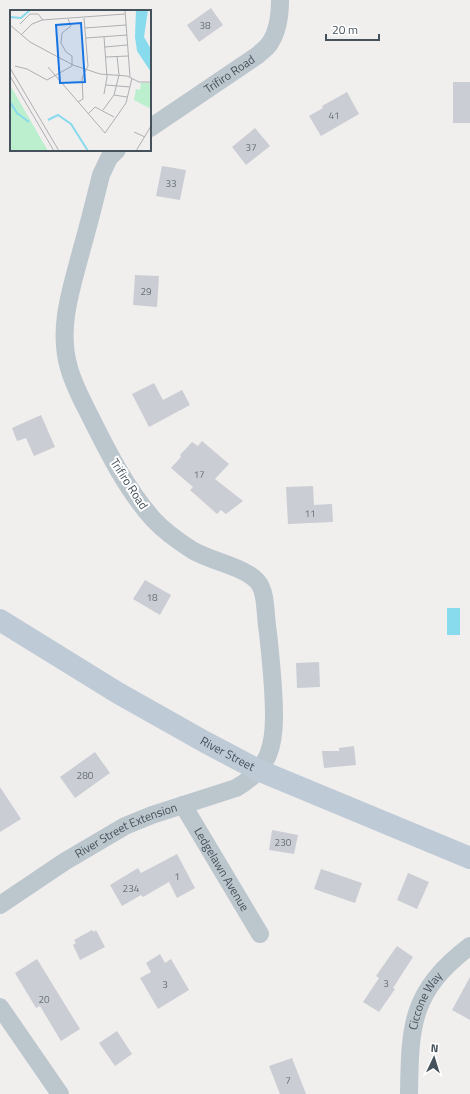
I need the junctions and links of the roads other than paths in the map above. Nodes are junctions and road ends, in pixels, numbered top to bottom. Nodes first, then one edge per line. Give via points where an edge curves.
1 (280, 0) edge
2 (151, 127) edge
3 (116, 151) edge
4 (0, 620) edge
5 (258, 770) junction
6 (183, 805) junction
7 (470, 858) edge
8 (0, 906) edge
9 (260, 934) dead end
10 (470, 946) edge
11 (0, 1007) edge
12 (60, 1094) edge
13 (410, 1094) edge

1 - 2 street, Trifiro Road via 276,29 270,43 258,55
3 - 5 street, Trifiro Road via 109,158 101,175 69,298 64,334 68,367 103,442 132,491 152,518 195,552 249,575 262,589 274,717 268,755
4 - 5 main road, River Street via 125,697
5 - 6 street, River Street Extension via 236,788
5 - 7 main road, River Street
6 - 8 street, River Street Extension via 125,826 64,862
6 - 9 street, Ledgelawn Avenue
10 - 13 street, Ciccone Way via 454,958 435,979 418,1008 411,1046
11 - 12 street

